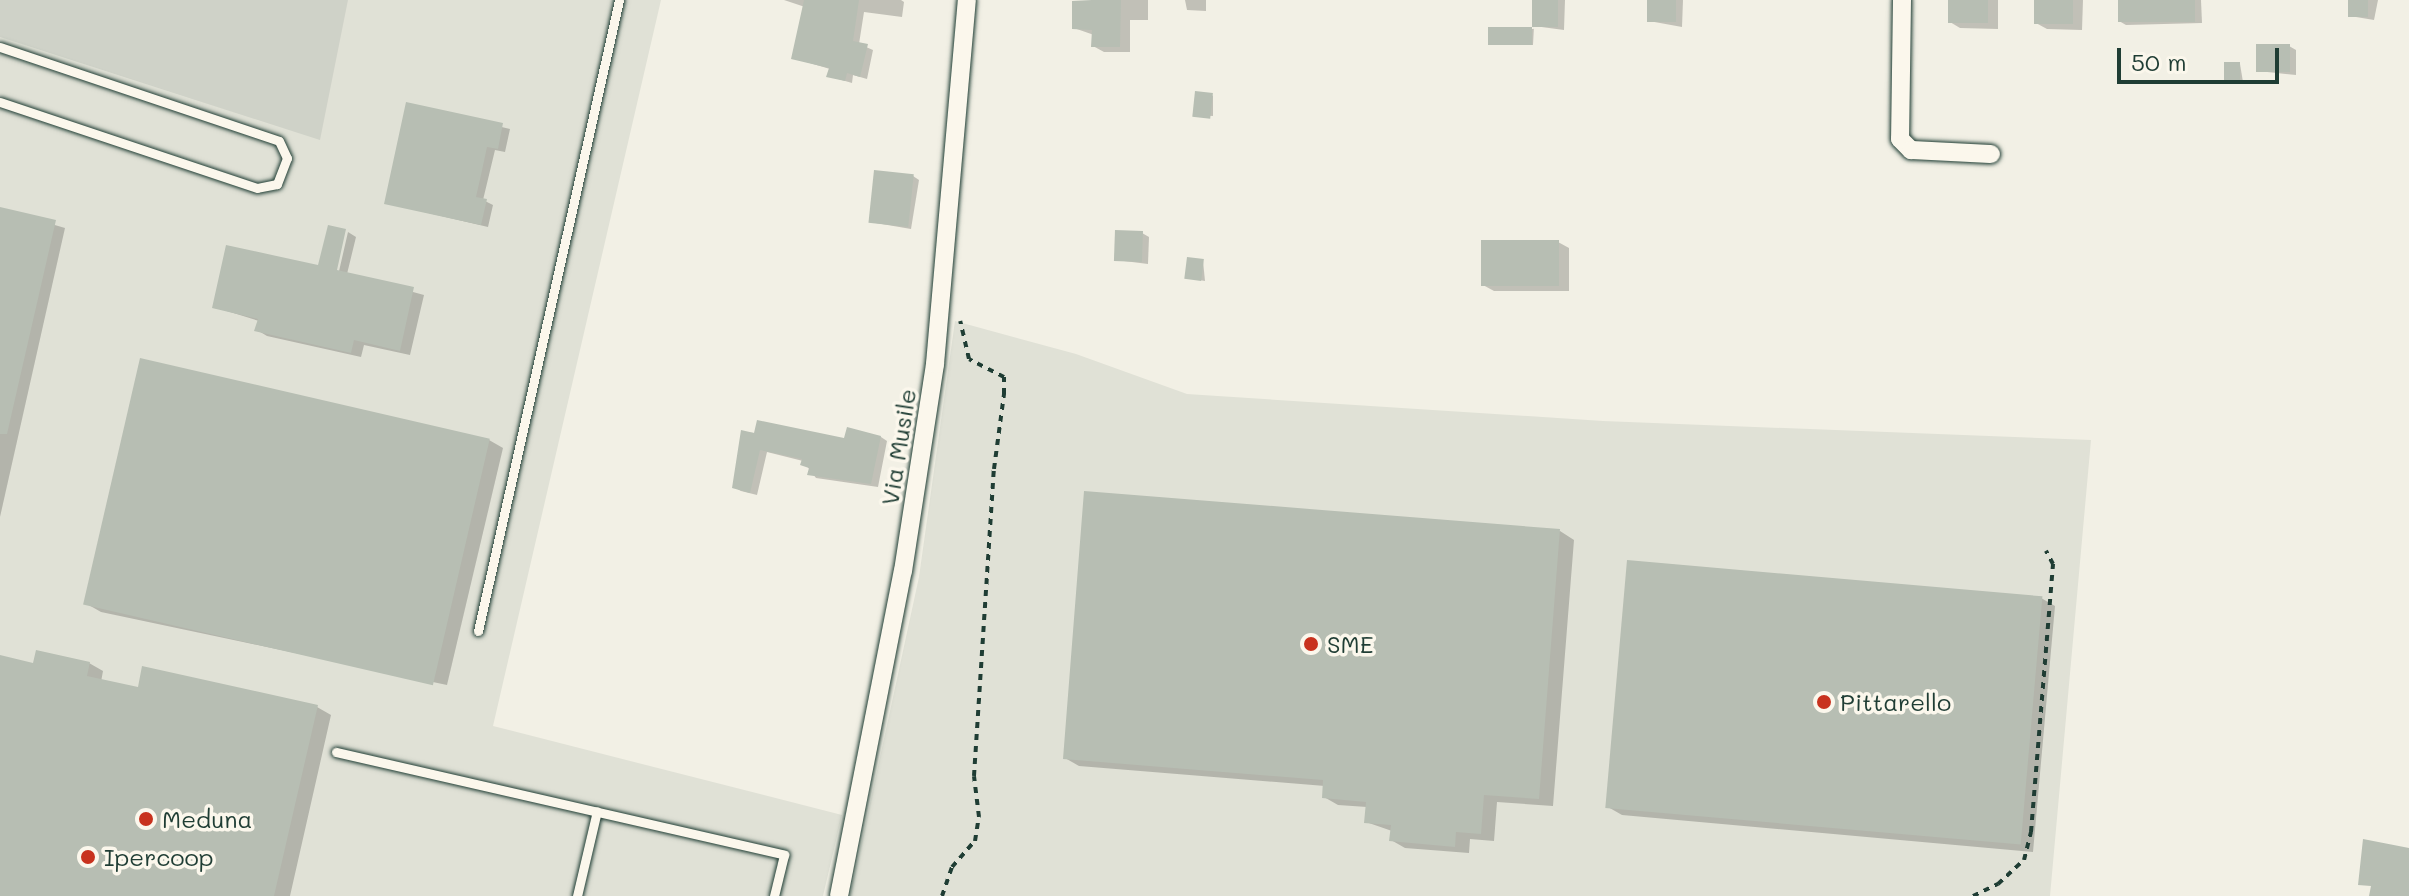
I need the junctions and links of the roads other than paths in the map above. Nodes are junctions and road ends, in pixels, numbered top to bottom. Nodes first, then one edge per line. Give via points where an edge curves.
1 (619, 0) edge
2 (967, 0) edge
3 (1902, 0) edge
4 (0, 47) edge
5 (0, 102) edge
6 (1991, 154) dead end
7 (478, 631) dead end
8 (336, 752) dead end
9 (597, 811) junction
10 (577, 896) edge
11 (774, 896) edge
12 (839, 896) edge

1 - 7 lane
2 - 12 street, Via Musile via 943,286 903,571
3 - 6 street via 1900,139 1911,150
4 - 5 lane via 279,141 287,158 277,184 257,188
8 - 9 lane
9 - 10 lane
9 - 11 lane via 784,855

